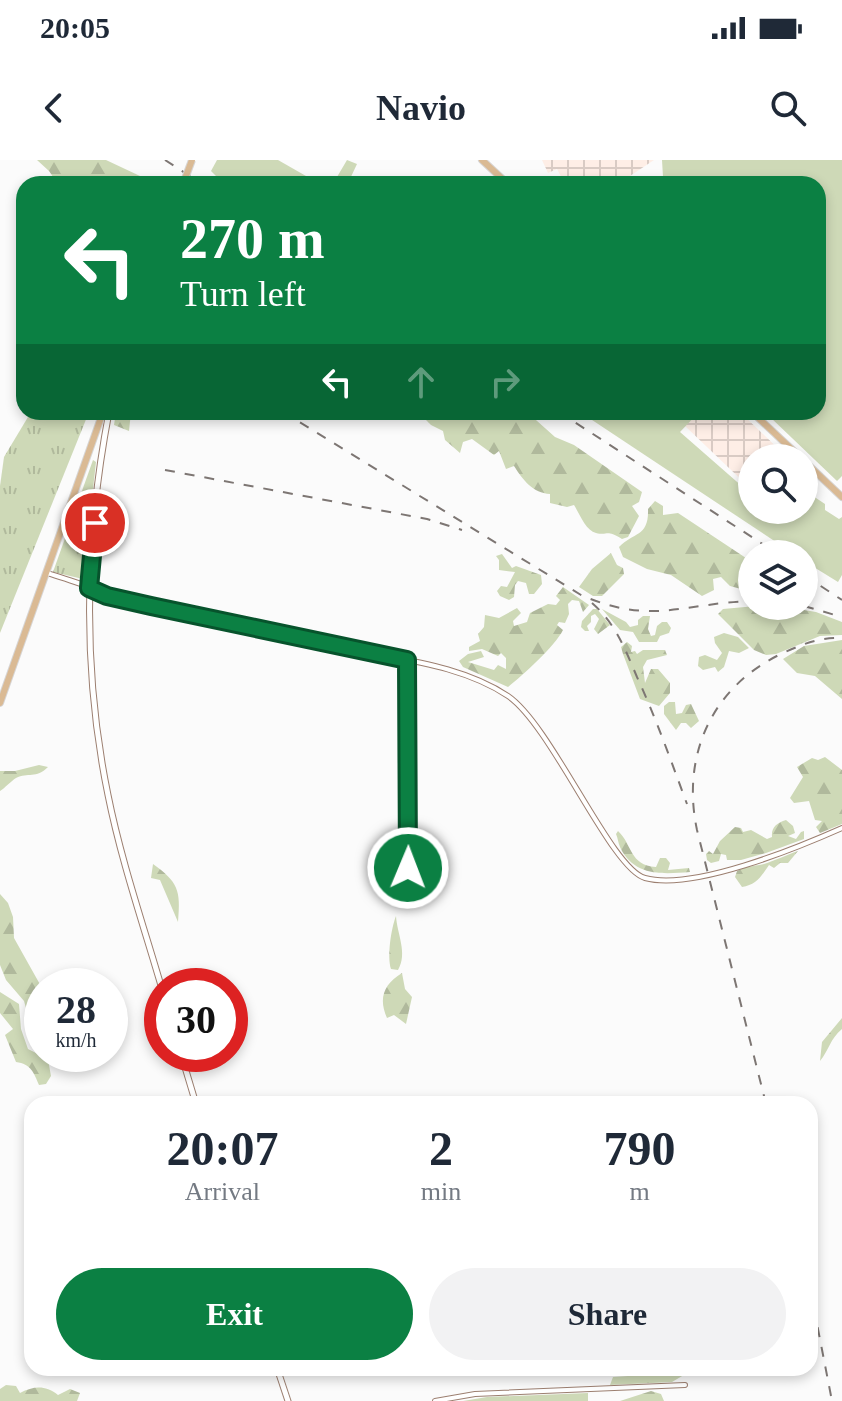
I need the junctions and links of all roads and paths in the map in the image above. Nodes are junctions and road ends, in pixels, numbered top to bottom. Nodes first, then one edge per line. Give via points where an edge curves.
1 (482, 160) edge
2 (499, 176) edge
3 (103, 420) edge
4 (105, 420) edge
5 (761, 420) edge
6 (786, 444) edge
7 (818, 474) edge
8 (841, 495) edge
9 (47, 573) junction
10 (89, 588) junction
11 (407, 660) junction
12 (0, 703) edge
13 (842, 828) edge
14 (408, 868) dead end
15 (156, 968) edge
16 (186, 1072) edge
17 (194, 1096) edge
18 (280, 1376) edge
19 (685, 1385) dead end
20 (288, 1401) edge
21 (435, 1401) edge

1 - 2 main road
3 - 9 main road
4 - 10 street
5 - 6 main road
7 - 8 main road
9 - 10 street
9 - 12 main road
10 - 11 street
10 - 15 street via 93,689 107,792
11 - 13 street via 477,679 521,706 617,853 637,875 660,880 707,874
11 - 14 street
16 - 17 street
18 - 20 street
19 - 21 street via 475,1394

